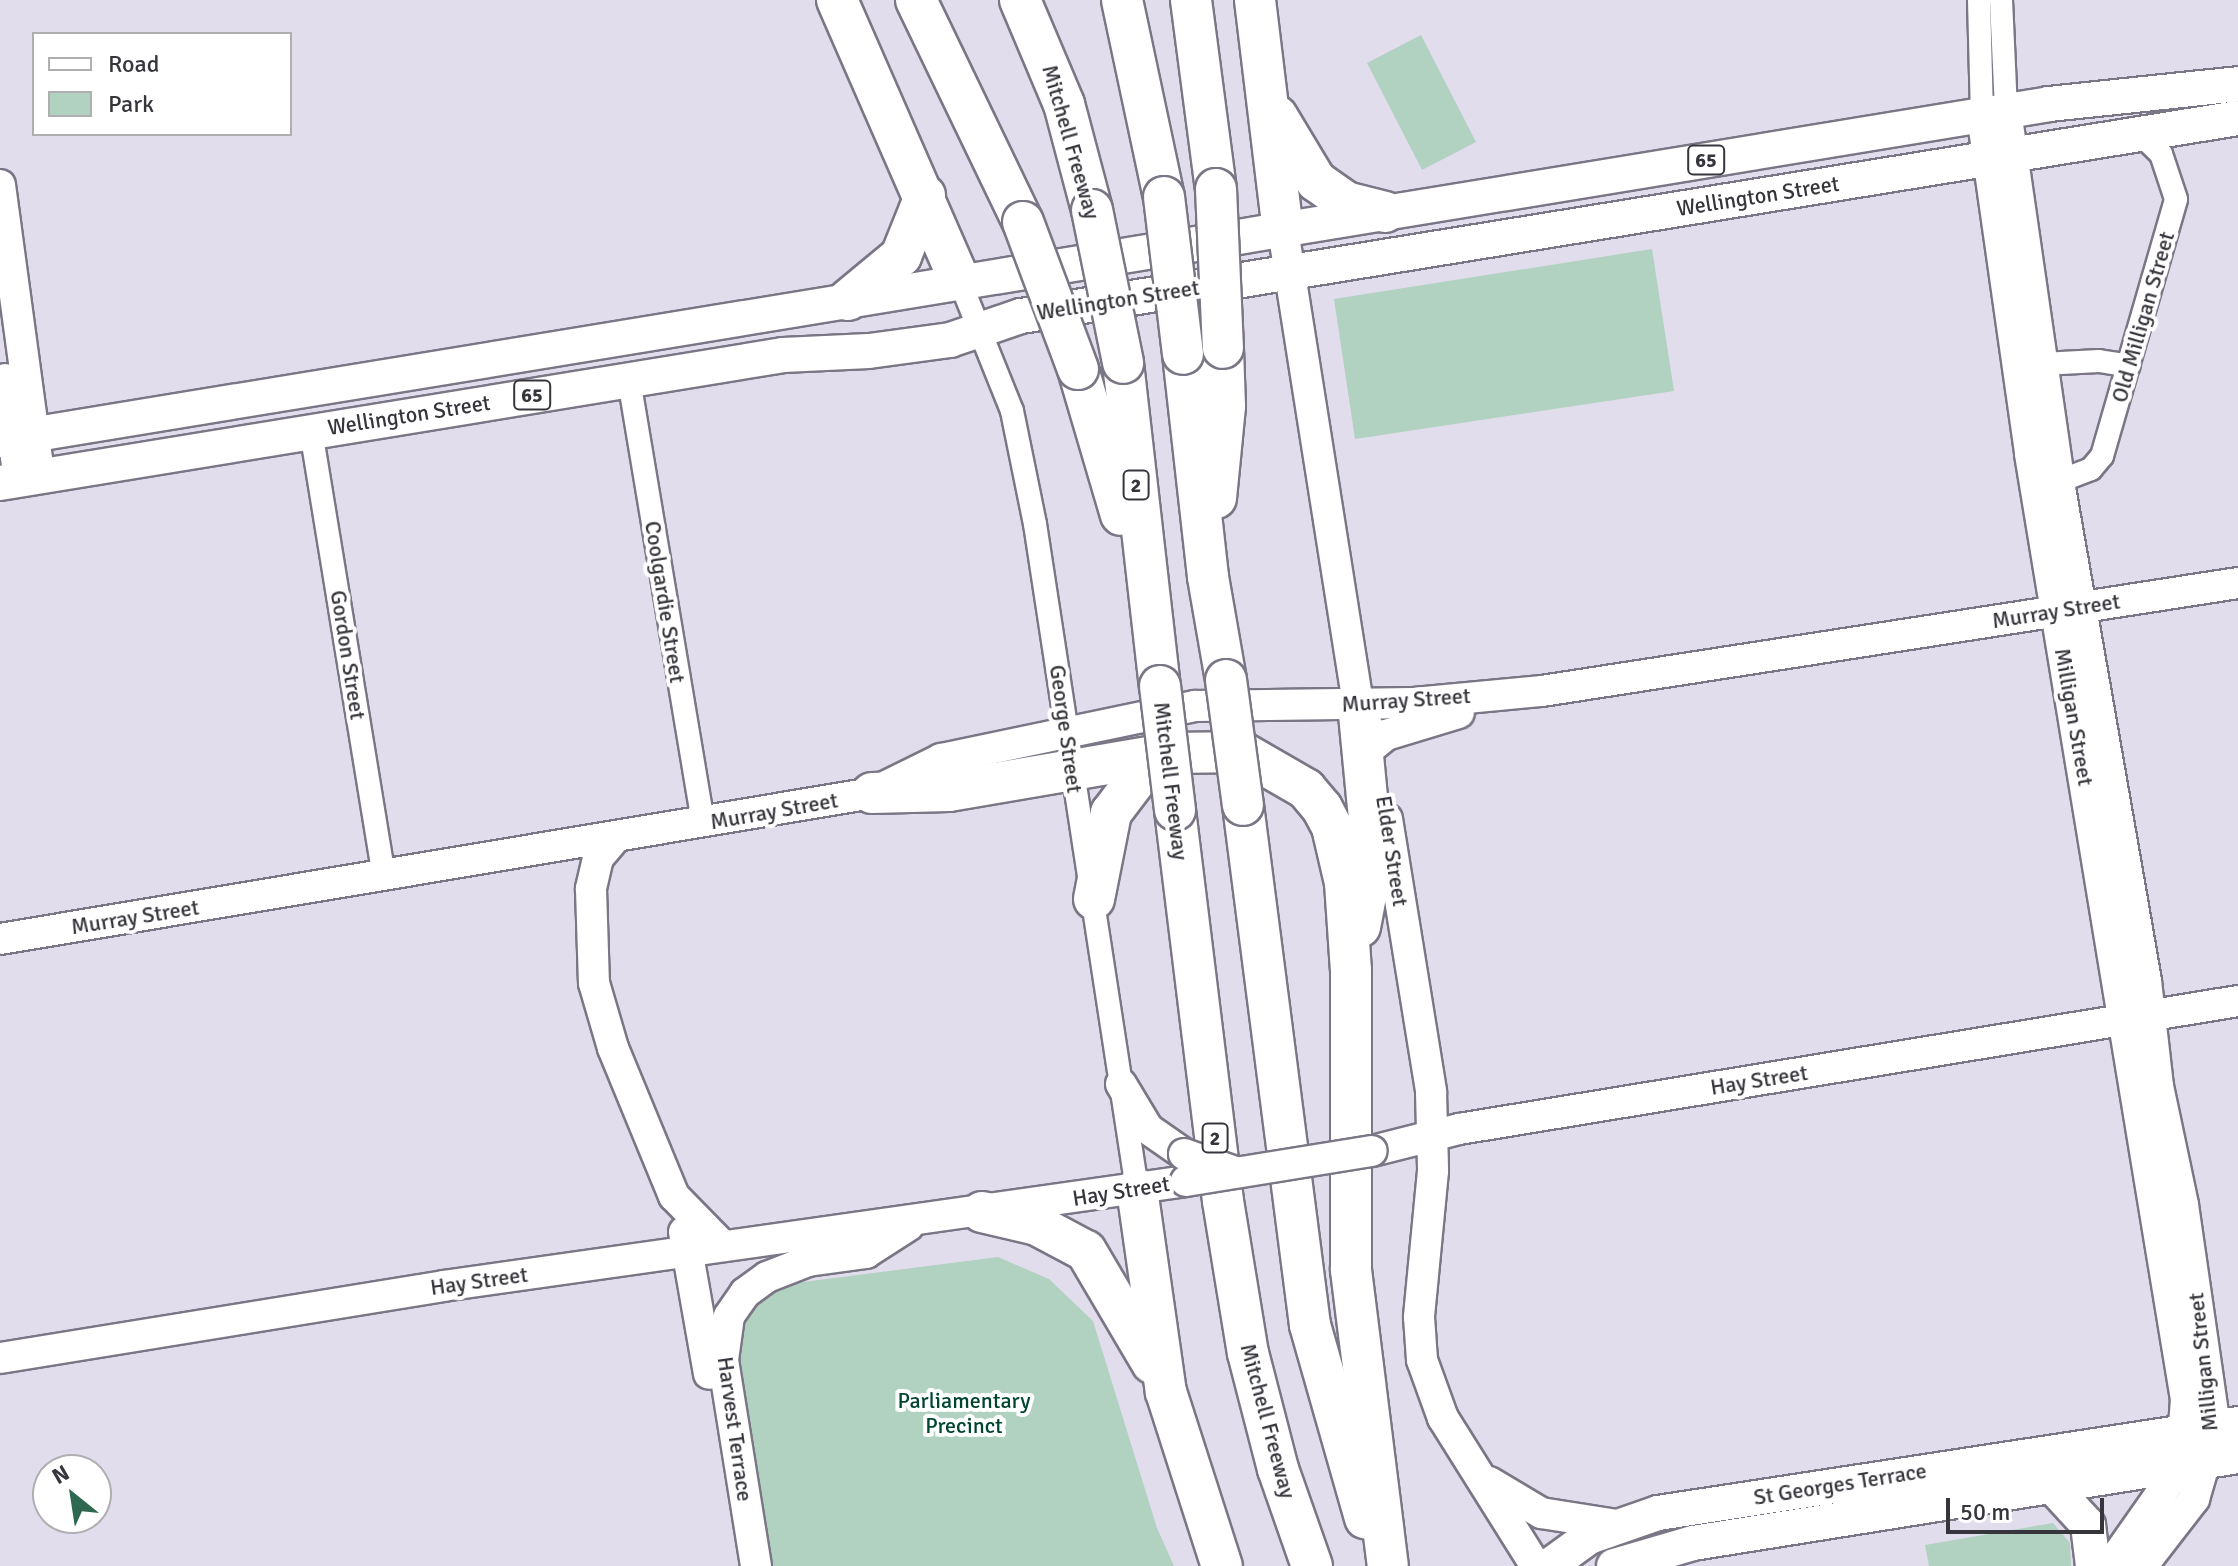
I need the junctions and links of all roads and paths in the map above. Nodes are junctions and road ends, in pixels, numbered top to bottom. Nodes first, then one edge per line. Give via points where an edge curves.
1 (837, 0) edge
2 (916, 0) edge
3 (1122, 0) edge
4 (1191, 0) edge
5 (1255, 0) edge
6 (1979, 0) edge
7 (2001, 0) edge
8 (1027, 9) edge
9 (2238, 84) edge
10 (1269, 102) junction
11 (1994, 113) junction
12 (2238, 118) edge
13 (2139, 133) junction
14 (1998, 157) junction
15 (0, 185) edge
16 (925, 196) junction
17 (1385, 212) junction
18 (1283, 230) junction
19 (1289, 273) junction
20 (959, 279) junction
21 (848, 300) junction
22 (714, 322) junction
23 (980, 330) junction
24 (0, 337) edge
25 (783, 355) junction
26 (2042, 364) junction
27 (2129, 366) junction
28 (629, 380) junction
29 (311, 431) junction
30 (15, 437) edge
31 (19, 479) edge
32 (2060, 488) junction
33 (1208, 577) junction
34 (2238, 583) edge
35 (1148, 607) junction
36 (2068, 610) junction
37 (1542, 691) junction
38 (1358, 704) junction
39 (1065, 731) junction
40 (1172, 753) junction
41 (1370, 756) junction
42 (1071, 772) junction
43 (872, 793) junction
44 (703, 823) junction
45 (614, 839) junction
46 (384, 878) junction
47 (1094, 899) junction
48 (0, 939) edge
49 (1351, 970) junction
50 (2238, 1001) edge
51 (2137, 1017) junction
52 (1121, 1084) junction
53 (1432, 1135) junction
54 (1185, 1167) junction
55 (1137, 1189) junction
56 (674, 1196) junction
57 (982, 1212) junction
58 (914, 1222) junction
59 (723, 1246) junction
60 (688, 1250) junction
61 (0, 1358) edge
62 (1166, 1392) junction
63 (2213, 1428) edge
64 (2209, 1461) edge
65 (1473, 1467) junction
66 (2053, 1487) junction
67 (1617, 1525) junction
68 (738, 1566) edge
69 (756, 1566) edge
70 (1222, 1566) edge
71 (1312, 1566) edge
72 (1386, 1566) edge
73 (1536, 1566) edge
74 (1549, 1566) edge
75 (1614, 1566) edge
76 (2093, 1566) edge
77 (2110, 1566) edge
78 (2142, 1566) edge

1 - 16 highway
2 - 35 highway, bridge via 1023,222 1078,369
3 - 33 highway, bridge via 1164,197
4 - 33 highway, bridge via 1216,189 1225,406
5 - 10 highway
6 - 11 street, Milligan Street
7 - 11 street, Milligan Street
8 - 35 highway, Mitchell Freeway / 2, bridge via 1064,104 1123,363
9 - 11 main road, Wellington Street / 65 via 2109,95
10 - 17 highway via 1316,181 1346,202
10 - 18 highway
11 - 14 main road, Milligan Street
11 - 17 main road, Wellington Street / 65
12 - 13 main road, Wellington Street / 65
13 - 14 main road, Wellington Street / 65
13 - 27 street, Old Milligan Street via 2161,154 2176,199
14 - 19 main road, Wellington Street / 65
14 - 26 main road, Milligan Street
14 - 36 main road, Milligan Street
15 - 30 main road
16 - 20 highway
16 - 21 highway via 901,256
17 - 18 main road, Wellington Street / 65
18 - 19 main road
18 - 20 main road, Wellington Street / 65
19 - 23 main road, Wellington Street / 65 via 1021,316
19 - 38 main road
20 - 21 main road, Wellington Street / 65
20 - 23 street, George Street
21 - 22 main road, Wellington Street / 65
22 - 25 main road via 740,339
22 - 30 main road, Wellington Street / 65
23 - 25 main road, Wellington Street / 65 via 950,340 869,351
23 - 39 street, George Street via 1012,411
24 - 30 main road
25 - 28 main road, Wellington Street / 65
26 - 27 street via 2099,361
26 - 32 main road, Milligan Street
27 - 32 street, Old Milligan Street via 2102,456 2091,469 2065,479
28 - 29 main road, Wellington Street / 65
28 - 44 street, Coolgardie Street
29 - 31 main road, Wellington Street / 65
29 - 46 street, Gordon Street
30 - 31 main road
32 - 36 main road, Milligan Street
33 - 72 highway, bridge via 1310,1325 1351,1479
34 - 36 main road, Murray Street
35 - 71 highway, Mitchell Freeway / 2, bridge via 1223,1201 1248,1353 1278,1469
36 - 37 main road, Murray Street
36 - 51 main road, Milligan Street
37 - 38 main road, Murray Street
37 - 41 main road, Murray Street via 1402,728
38 - 39 main road, Murray Street via 1195,706
38 - 41 highway
39 - 42 street, George Street
39 - 43 main road, Murray Street via 941,759
40 - 42 highway
40 - 47 highway via 1142,772 1111,813
40 - 49 highway via 1242,752 1306,789 1322,808 1345,883
41 - 49 highway via 1373,859
41 - 53 main road, Elder Street via 1431,1092
42 - 43 highway via 949,791
42 - 47 street, George Street
43 - 44 main road, Murray Street
44 - 45 main road, Murray Street
45 - 46 main road, Murray Street
45 - 56 main road, Harvest Terrace via 598,858 591,889 594,983 613,1048
46 - 48 main road, Murray Street
47 - 52 street, George Street
49 - 72 highway via 1351,1270
50 - 51 main road, Hay Street
51 - 53 main road, Hay Street
51 - 63 main road, Milligan Street via 2186,1399
52 - 54 main road via 1148,1129
52 - 55 street, George Street
53 - 54 main road, Hay Street, bridge via 1372,1151 1236,1173
53 - 65 main road, Elder Street via 1419,1342 1443,1418
54 - 55 main road, Hay Street
55 - 57 main road, Hay Street
55 - 62 highway
56 - 59 main road, Harvest Terrace
56 - 60 main road, Harvest Terrace
57 - 58 main road, Hay Street
57 - 62 highway via 1037,1225 1086,1251 1126,1313
58 - 59 main road, Hay Street
58 - 69 main road, Harvest Terrace via 866,1253 808,1261 767,1277 745,1293 729,1316 723,1360
59 - 60 main road, Hay Street
60 - 61 main road, Hay Street
60 - 68 main road, Harvest Terrace
62 - 70 highway
63 - 64 main road, Milligan Street
63 - 67 main road, St Georges Terrace via 1704,1505
64 - 66 main road, St Georges Terrace
64 - 77 main road
64 - 78 main road via 2194,1499
65 - 67 main road, Elder Street via 1520,1505 1563,1518
65 - 73 main road, Elder Street
66 - 75 main road, St Georges Terrace via 1693,1543
66 - 76 main road via 2088,1525
67 - 74 main road, St Georges Terrace

